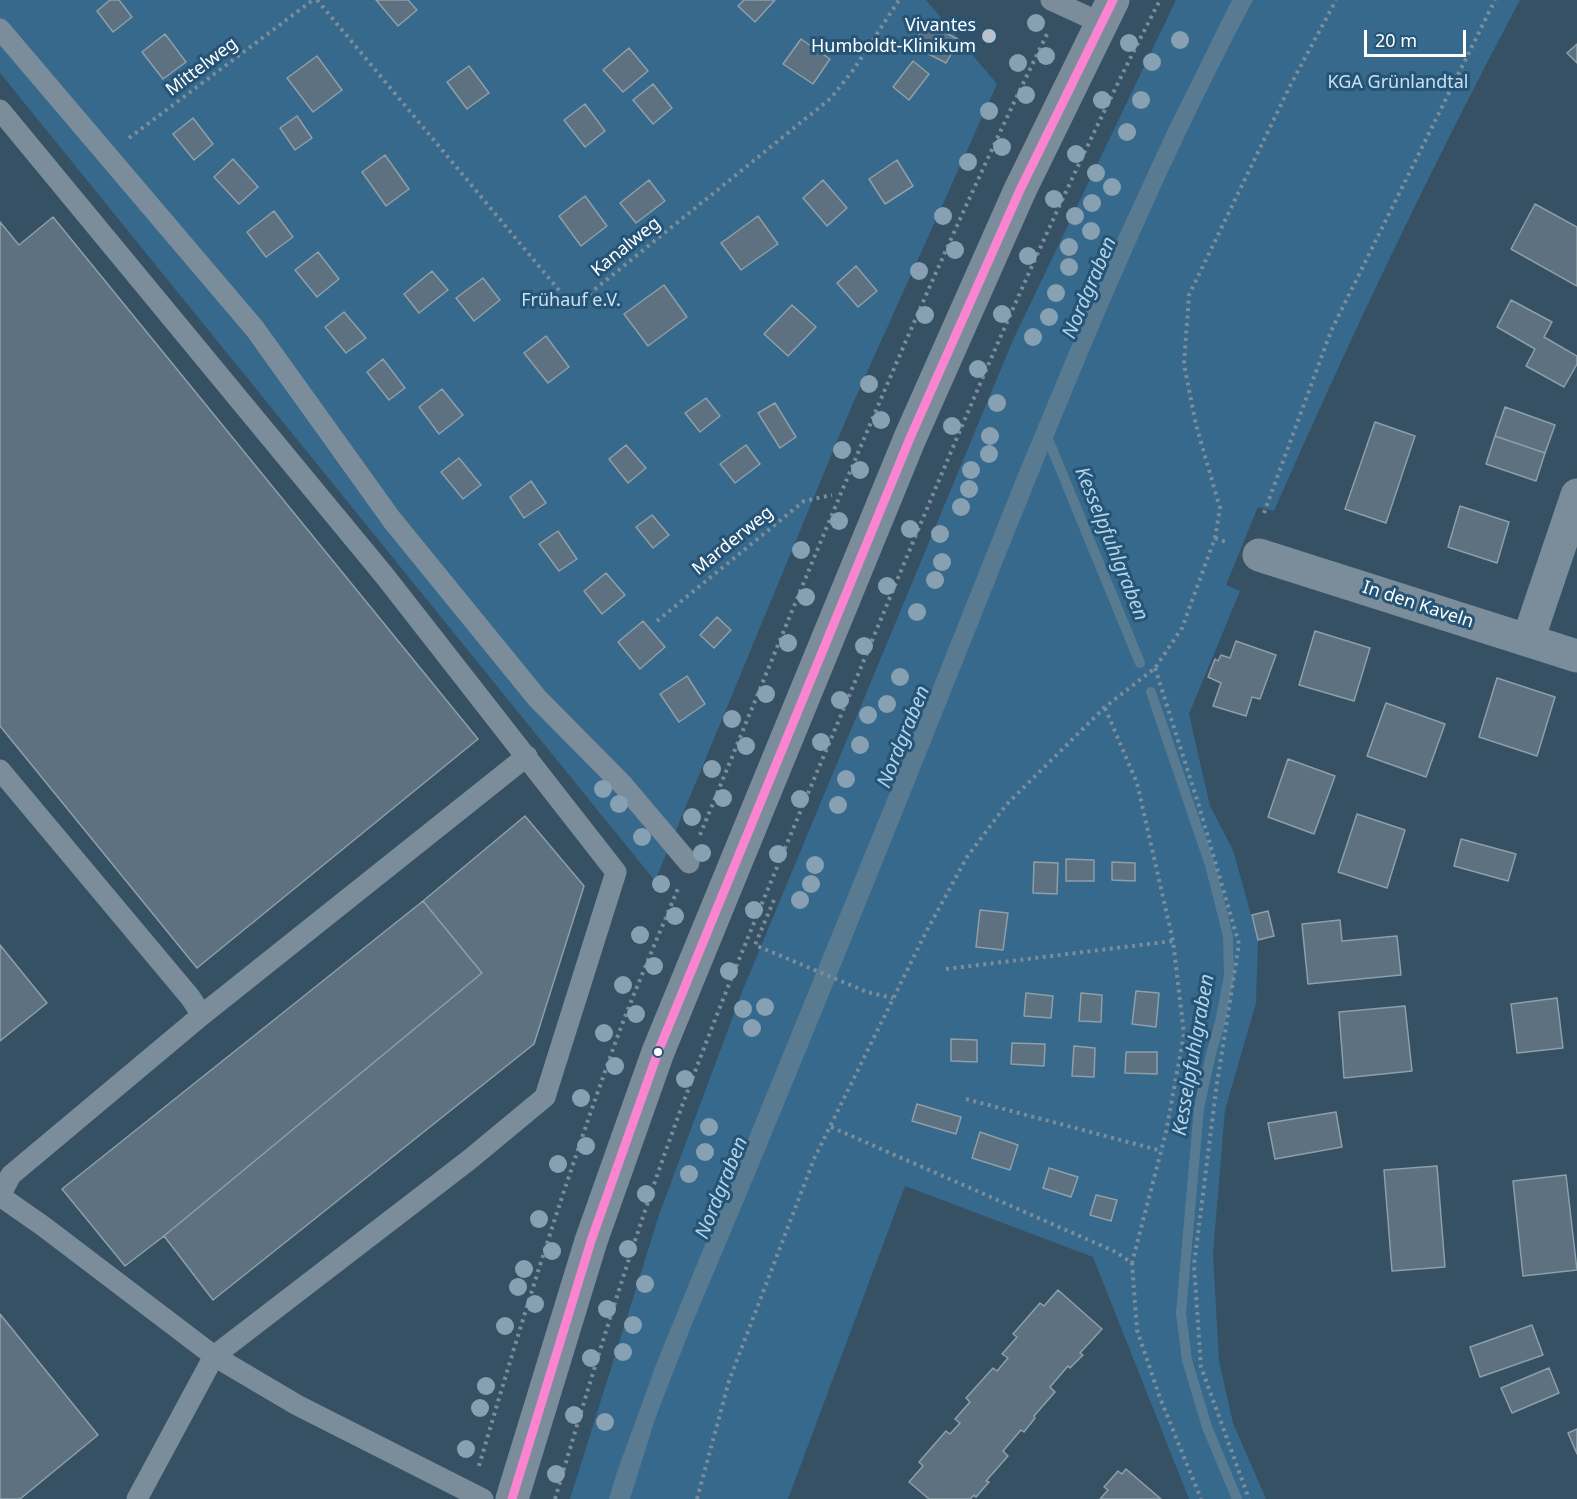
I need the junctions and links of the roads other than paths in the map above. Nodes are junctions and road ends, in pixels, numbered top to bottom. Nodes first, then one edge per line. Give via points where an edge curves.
1 (1051, 0) edge
2 (1107, 11) edge
3 (0, 29) edge
4 (0, 110) edge
5 (1577, 495) edge
6 (1246, 550) road end
7 (1528, 640) junction
8 (1577, 656) edge
9 (527, 756) junction
10 (0, 770) edge
11 (688, 862) dead end
12 (202, 1015) junction
13 (214, 1356) junction
14 (137, 1499) edge
15 (483, 1499) edge
16 (512, 1499) edge

1 - 2 lane
2 - 16 street via 1010,212 910,438 658,1052 591,1241
3 - 11 lane via 255,329 392,520 537,699 623,785
4 - 9 lane via 384,575
5 - 7 street
6 - 7 street, In den Kaveln
7 - 8 street, In den Kaveln
9 - 12 lane
9 - 13 lane via 616,872 544,1097 469,1160
10 - 12 lane
12 - 13 lane via 11,1175 0,1196
13 - 14 lane
13 - 15 lane via 297,1405

